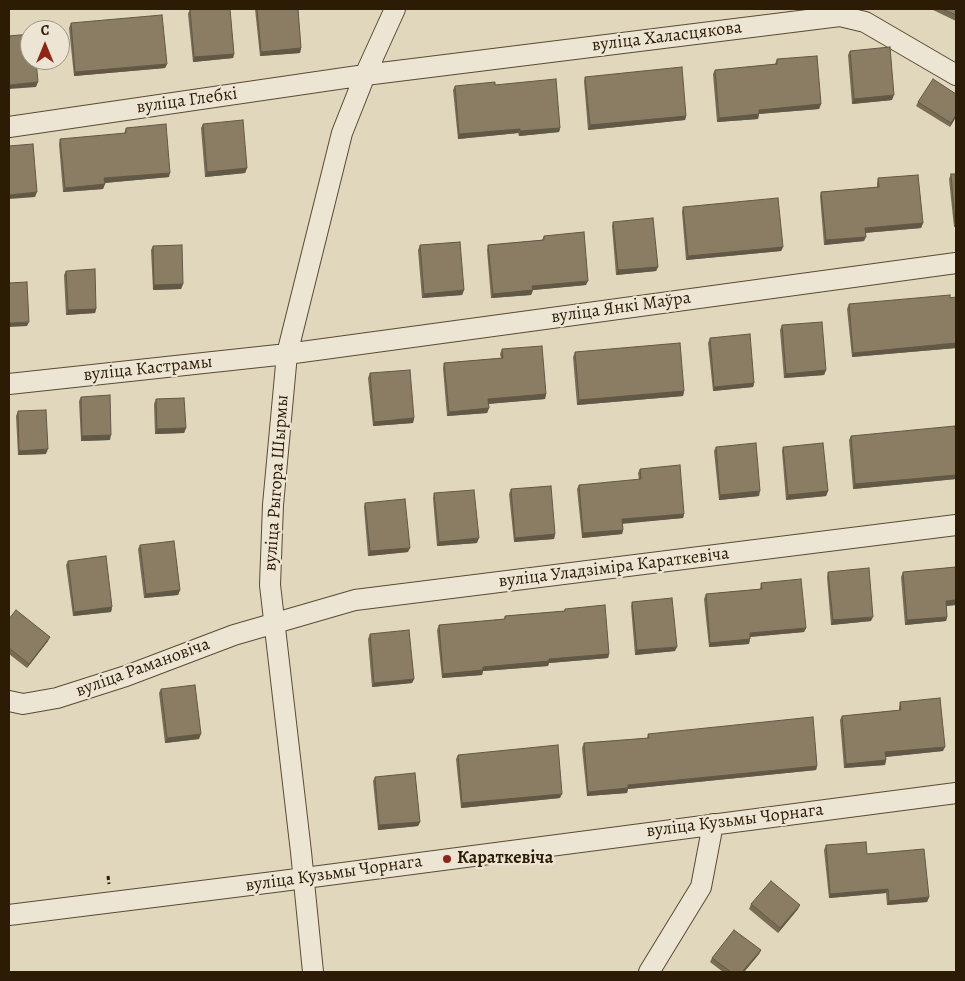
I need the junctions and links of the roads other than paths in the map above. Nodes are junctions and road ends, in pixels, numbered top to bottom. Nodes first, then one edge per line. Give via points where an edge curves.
1 (395, 9) edge
2 (365, 75) junction
3 (956, 75) edge
4 (9, 127) edge
5 (956, 262) edge
6 (286, 354) junction
7 (9, 384) edge
8 (956, 525) edge
9 (275, 623) junction
10 (9, 701) edge
11 (956, 793) edge
12 (713, 824) junction
13 (304, 878) junction
14 (9, 915) edge
15 (313, 972) edge
16 (649, 972) edge

1 - 2 street, вуліца Рыгора Шырмы
2 - 3 street, вуліца Халасцякова via 840,16 865,22
2 - 4 street, вуліца Глебкі
2 - 6 street, вуліца Рыгора Шырмы via 342,133
5 - 6 street, вуліца Янкі Маўра
6 - 7 street, вуліца Кастрамы
6 - 9 street, вуліца Рыгора Шырмы via 273,505 270,585
8 - 9 street, вуліца Уладзіміра Караткевіча via 355,600
9 - 10 street, вуліца Рамановіча via 57,698 23,704
9 - 13 street, вуліца Рыгора Шырмы
11 - 12 street, вуліца Кузьмы Чорнага
12 - 13 street, вуліца Кузьмы Чорнага
12 - 16 street via 701,887
13 - 14 street, вуліца Кузьмы Чорнага
13 - 15 street, вуліца Рыгора Шырмы

